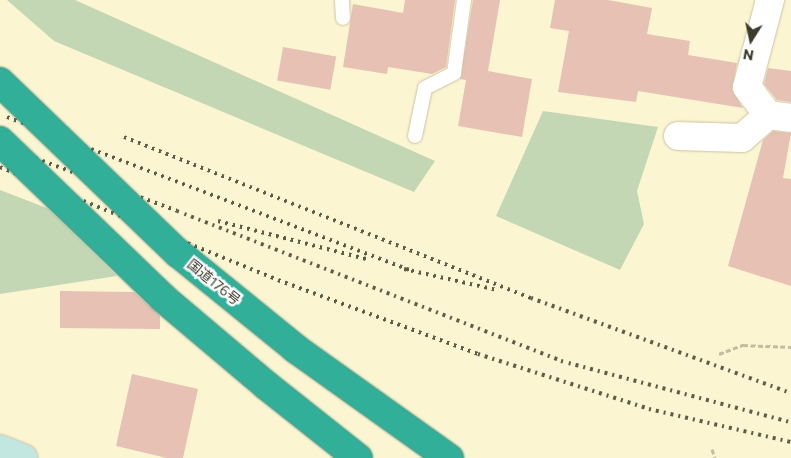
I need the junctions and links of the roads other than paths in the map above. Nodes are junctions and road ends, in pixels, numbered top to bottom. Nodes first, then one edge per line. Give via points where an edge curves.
1 (342, 0) edge
2 (464, 0) edge
3 (770, 0) edge
4 (343, 18) dead end
5 (0, 82) edge
6 (779, 117) edge
7 (415, 136) dead end
8 (678, 136) dead end
9 (0, 141) edge
10 (0, 448) edge
11 (23, 458) edge
12 (358, 458) edge
13 (449, 458) edge

1 - 4 lane
2 - 7 lane via 454,73 425,88
3 - 6 street via 747,87
5 - 13 highway, 国道176号, bridge via 178,253 296,349
6 - 8 street via 742,138
9 - 12 highway, bridge via 164,298
10 - 11 street

